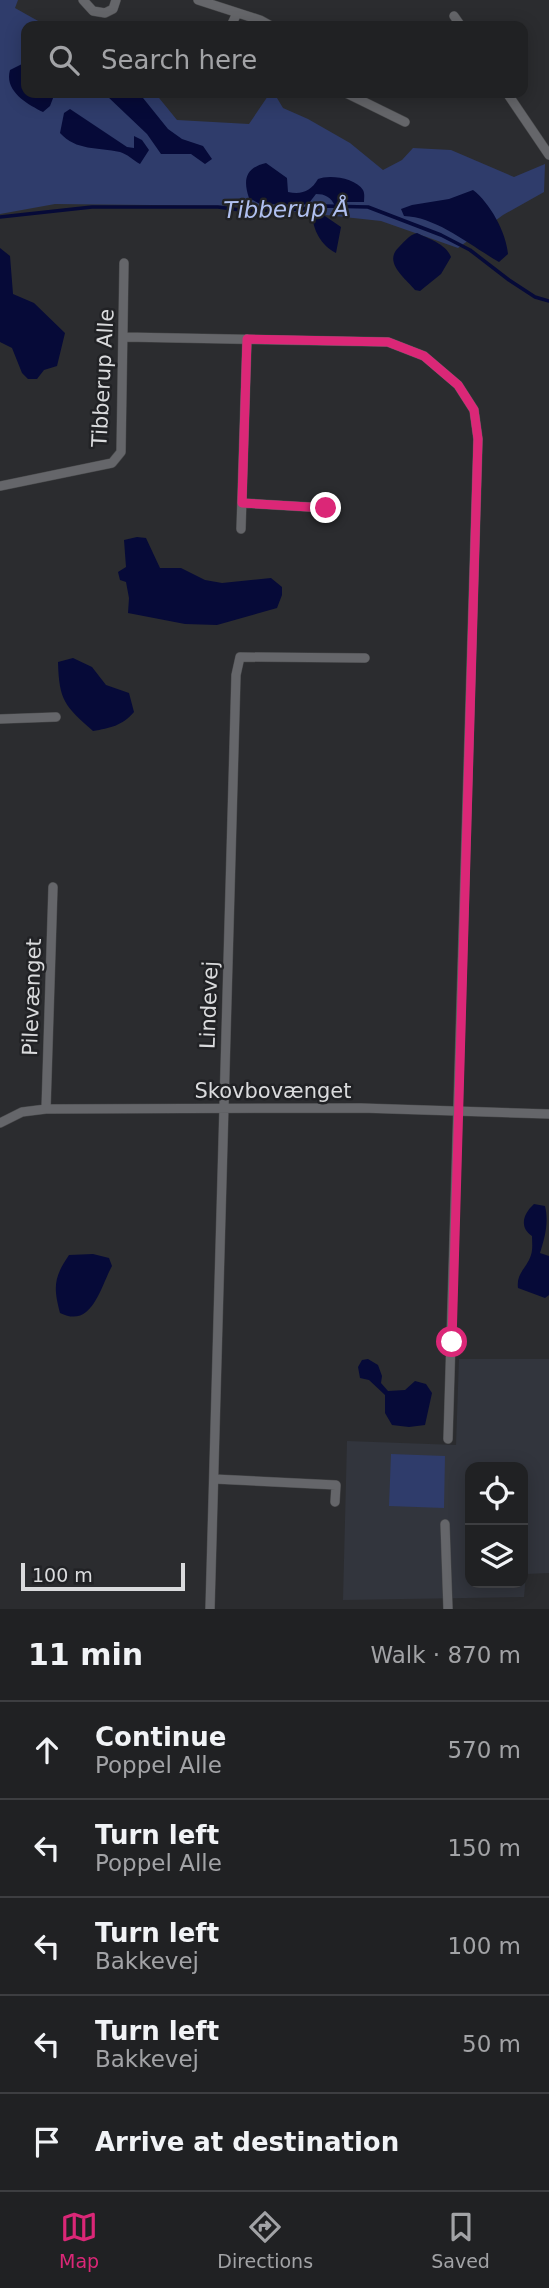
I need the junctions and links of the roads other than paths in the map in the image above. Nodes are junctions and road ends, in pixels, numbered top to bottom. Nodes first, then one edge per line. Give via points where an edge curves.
1 (83, 0) edge
2 (116, 0) edge
3 (198, 0) edge
4 (237, 13) junction
5 (454, 16) dead end
6 (233, 21) edge
7 (262, 21) edge
8 (458, 21) edge
9 (358, 98) edge
10 (510, 98) edge
11 (405, 122) dead end
12 (549, 155) edge
13 (124, 263) dead end
14 (124, 337) junction
15 (247, 339) junction
16 (0, 486) edge
17 (242, 503) junction
18 (326, 508) dead end
19 (241, 529) dead end
20 (365, 658) dead end
21 (56, 717) dead end
22 (0, 719) edge
23 (53, 887) dead end
24 (224, 1108) junction
25 (46, 1109) junction
26 (459, 1111) junction
27 (549, 1114) edge
28 (0, 1123) edge
29 (448, 1439) dead end
30 (214, 1479) junction
31 (335, 1502) dead end
32 (445, 1524) dead end
33 (210, 1609) edge
34 (448, 1609) edge

1 - 2 street via 93,11 105,13 113,9
3 - 4 street
4 - 6 street
4 - 7 street
5 - 8 street
9 - 11 street
10 - 12 street
13 - 14 street, Tibberup Alle
14 - 15 street
14 - 16 street, Tibberup Alle via 121,452 112,463
15 - 17 street
15 - 26 street via 388,342 424,356 442,370 474,410 478,439
17 - 18 street
17 - 19 street
20 - 24 street, Lindevej via 240,657
21 - 22 street
23 - 25 street, Pilevænget
24 - 25 street, Skovbovænget
24 - 26 street, Skovbovænget
24 - 30 street, Lindevej
25 - 28 street, Skovbovænget via 22,1112
26 - 27 street, Skovbovænget
26 - 29 street
30 - 31 street via 336,1485
30 - 33 street, Lindevej
32 - 34 street

